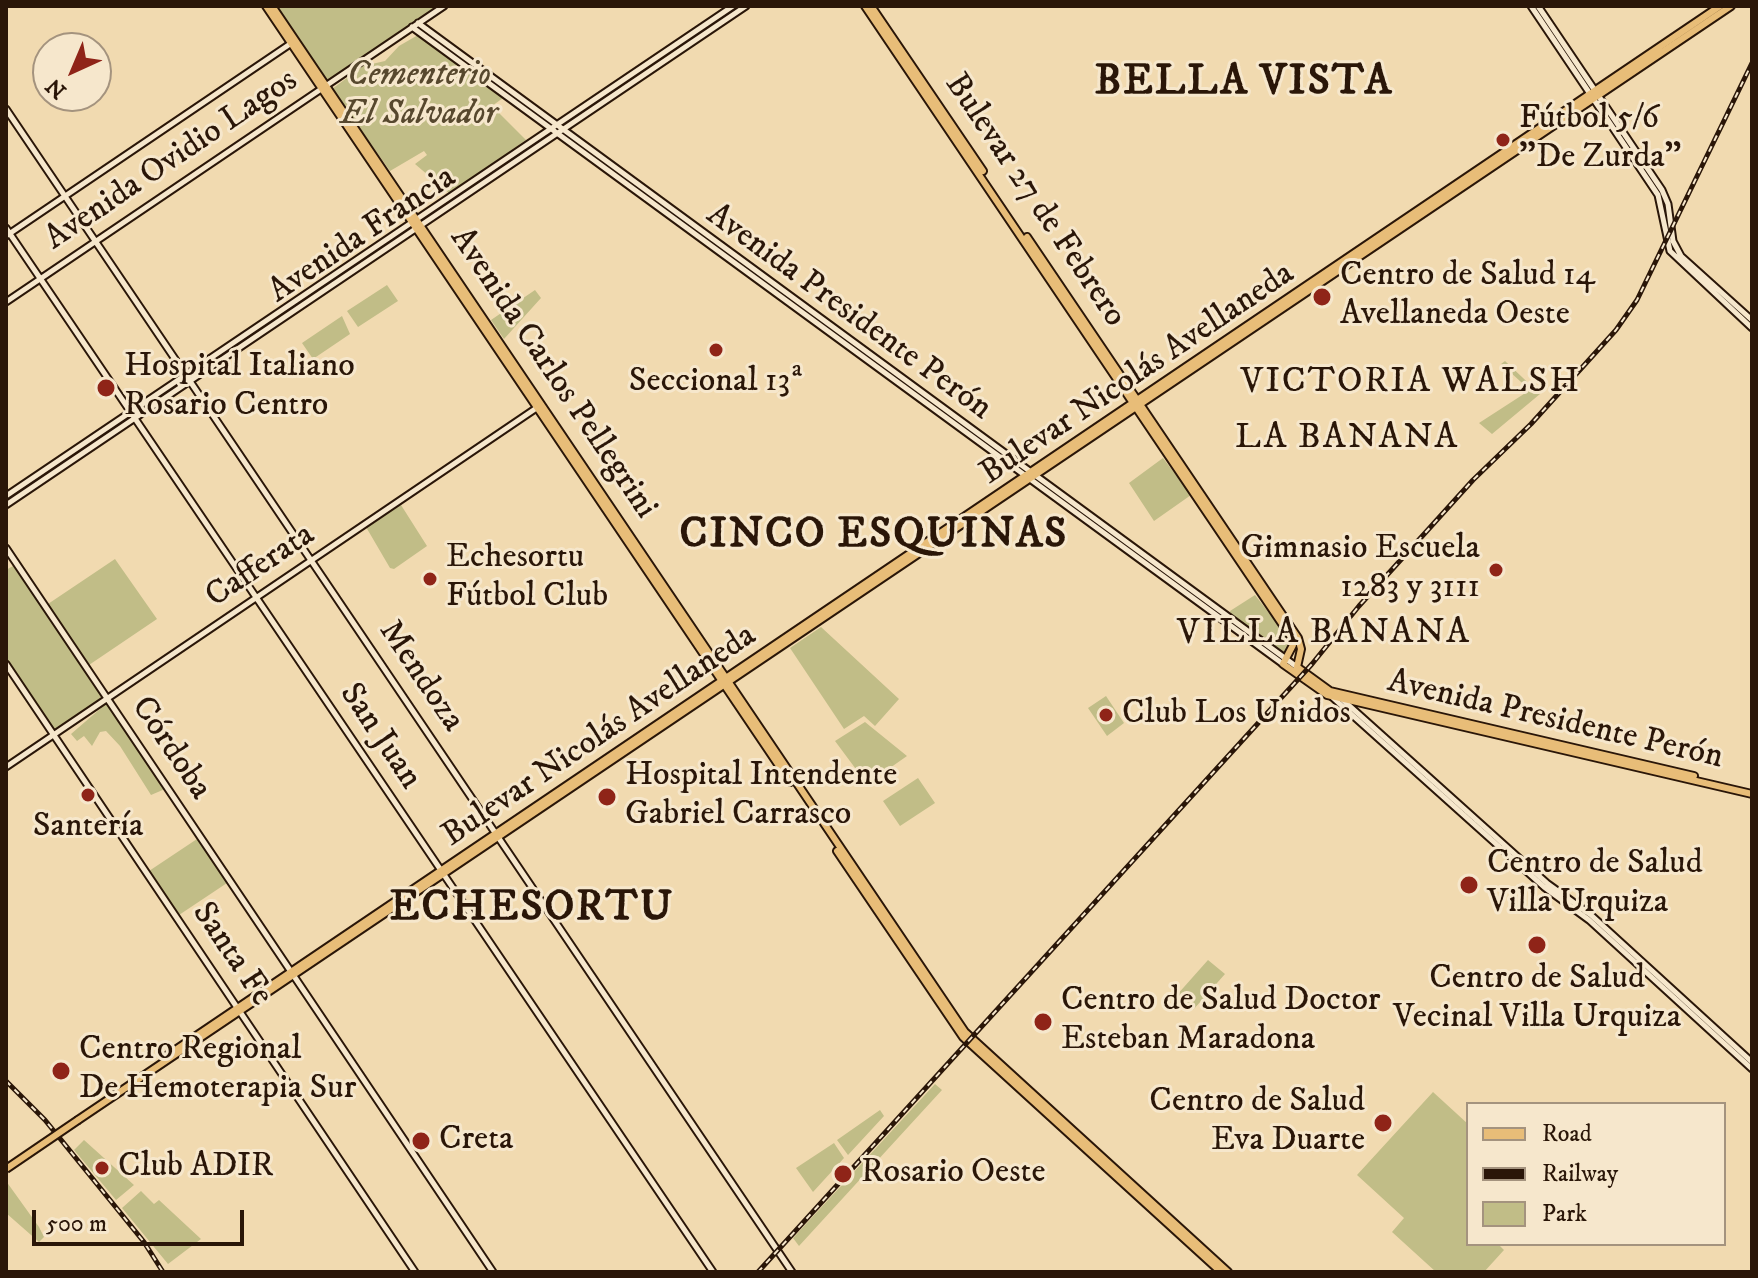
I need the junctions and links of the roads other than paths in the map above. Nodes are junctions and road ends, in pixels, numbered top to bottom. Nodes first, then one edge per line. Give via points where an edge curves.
1 (266, 6) edge
2 (272, 6) edge
3 (444, 6) edge
4 (733, 6) edge
5 (746, 6) edge
6 (868, 6) edge
7 (1531, 6) edge
8 (1538, 6) edge
9 (1720, 6) edge
10 (1731, 6) edge
11 (415, 25) junction
12 (293, 42) junction
13 (324, 87) junction
14 (1594, 95) junction
15 (6, 109) edge
16 (554, 127) junction
17 (560, 132) junction
18 (531, 147) junction
19 (65, 196) junction
20 (417, 224) junction
21 (7, 233) edge
22 (96, 241) junction
23 (40, 279) junction
24 (6, 302) edge
25 (1752, 320) edge
26 (1752, 328) edge
27 (186, 375) junction
28 (190, 381) junction
29 (1137, 405) junction
30 (540, 406) junction
31 (132, 415) junction
32 (1031, 476) junction
33 (6, 496) edge
34 (6, 505) edge
35 (6, 548) edge
36 (312, 561) junction
37 (256, 599) junction
38 (1284, 661) junction
39 (6, 664) edge
40 (1297, 667) junction
41 (725, 681) junction
42 (1332, 693) junction
43 (1341, 698) junction
44 (108, 700) junction
45 (1371, 703) junction
46 (1358, 716) junction
47 (54, 735) junction
48 (6, 767) edge
49 (1752, 792) edge
50 (497, 835) junction
51 (442, 873) junction
52 (293, 975) junction
53 (240, 1011) junction
54 (164, 1060) junction
55 (1752, 1062) edge
56 (1752, 1069) edge
57 (6, 1166) edge
58 (415, 1272) edge
59 (493, 1272) edge
60 (713, 1272) edge
61 (792, 1272) edge
62 (1221, 1272) edge
63 (1228, 1272) edge

1 - 12 main road, Avenida Carlos Pellegrini
2 - 12 main road, Avenida Carlos Pellegrini
3 - 11 main road, Avenida Ovidio Lagos
4 - 16 main road, Avenida Francia
5 - 17 main road, Avenida Francia
6 - 29 main road, Bulevar 27 de Febrero
7 - 14 main road
8 - 14 main road
9 - 14 main road, Bulevar Nicolás Avellaneda
10 - 14 main road, Bulevar Nicolás Avellaneda
11 - 13 main road, Avenida Ovidio Lagos
11 - 16 main road, Avenida Presidente Perón
12 - 13 main road, Avenida Carlos Pellegrini
12 - 19 main road
13 - 20 main road, Avenida Carlos Pellegrini
13 - 22 main road, Avenida Ovidio Lagos
14 - 25 main road via 1664,194 1681,256
14 - 26 main road via 1658,195 1670,251
14 - 29 main road, Bulevar Nicolás Avellaneda
15 - 19 main road, Mendoza
16 - 17 main road, Avenida Presidente Perón
16 - 18 main road, Avenida Francia
17 - 18 main road, Avenida Francia
17 - 32 main road, Avenida Presidente Perón
18 - 20 main road, Avenida Francia
19 - 21 main road
19 - 22 main road, Mendoza
20 - 27 main road, Avenida Francia
20 - 28 main road, Avenida Francia
20 - 30 main road, Avenida Carlos Pellegrini
21 - 23 main road, San Juan
22 - 23 main road, Avenida Ovidio Lagos
22 - 27 main road, Mendoza
23 - 24 main road, Avenida Ovidio Lagos
23 - 31 main road, San Juan
27 - 28 main road, Mendoza
27 - 31 main road, Avenida Francia
28 - 31 main road, Avenida Francia
28 - 36 main road, Mendoza
29 - 32 main road, Bulevar Nicolás Avellaneda
29 - 38 main road, Bulevar 27 de Febrero via 1291,637 1293,645
29 - 40 main road, Bulevar 27 de Febrero via 1298,638
30 - 36 main road, Cafferata
30 - 41 main road, Avenida Carlos Pellegrini
31 - 33 main road, Avenida Francia
31 - 34 main road, Avenida Francia
31 - 37 main road, San Juan
32 - 38 main road, Avenida Presidente Perón
32 - 41 main road, Bulevar Nicolás Avellaneda
35 - 44 main road, Córdoba
36 - 37 main road, Cafferata
36 - 50 main road, Mendoza
37 - 44 main road, Cafferata
37 - 51 main road, San Juan
38 - 40 main road, Avenida Presidente Perón
38 - 42 main road, Avenida Presidente Perón
39 - 47 main road, Santa Fe
40 - 42 main road, Avenida Presidente Perón
41 - 50 main road, Bulevar Nicolás Avellaneda
41 - 62 main road, Avenida Carlos Pellegrini via 963,1037
41 - 63 main road, Avenida Carlos Pellegrini via 965,1032
42 - 43 main road, Avenida Presidente Perón
42 - 45 main road, Avenida Presidente Perón
42 - 46 main road
43 - 45 main road, Avenida Presidente Perón
43 - 46 main road
44 - 47 main road, Cafferata
44 - 52 main road, Córdoba
45 - 46 main road
45 - 49 main road, Avenida Presidente Perón
46 - 55 main road via 1548,884 1591,915
46 - 56 main road
47 - 48 main road, Cafferata
47 - 53 main road, Santa Fe
50 - 51 main road, Bulevar Nicolás Avellaneda
50 - 61 main road, Mendoza
51 - 52 main road, Bulevar Nicolás Avellaneda
51 - 60 main road, San Juan
52 - 53 main road, Bulevar Nicolás Avellaneda
52 - 59 main road, Córdoba
53 - 54 main road, Bulevar Nicolás Avellaneda
53 - 54 main road, Bulevar Nicolás Avellaneda
53 - 58 main road, Santa Fe
54 - 57 main road, bridge

